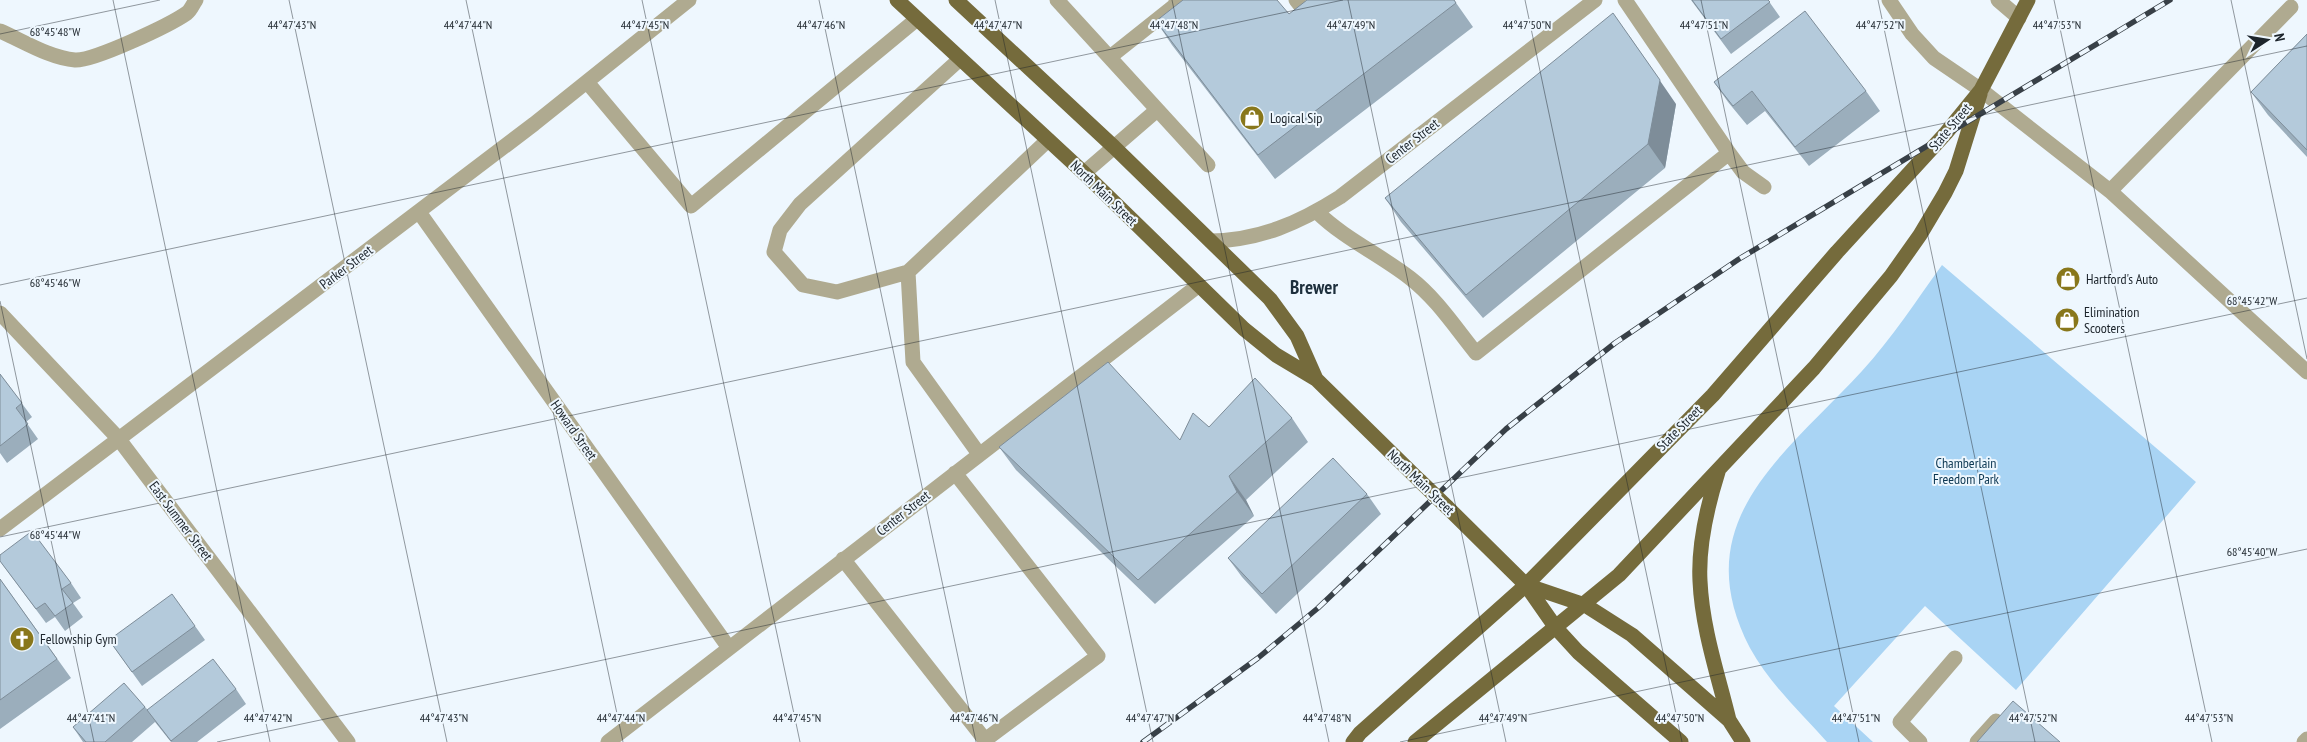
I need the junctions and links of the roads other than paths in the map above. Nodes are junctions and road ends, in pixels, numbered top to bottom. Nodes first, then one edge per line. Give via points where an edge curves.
1 (689, 0) edge
2 (897, 0) edge
3 (956, 0) edge
4 (1057, 0) edge
5 (1176, 0) edge
6 (1595, 0) edge
7 (1625, 0) edge
8 (1889, 0) edge
9 (1998, 0) edge
10 (2028, 0) edge
11 (192, 6) edge
12 (2290, 8) dead end
13 (2019, 18) junction
14 (917, 19) junction
15 (0, 31) edge
16 (1110, 57) junction
17 (960, 59) junction
18 (587, 82) junction
19 (1981, 90) junction
20 (1157, 110) junction
21 (1048, 140) junction
22 (1114, 147) junction
23 (1729, 154) junction
24 (1208, 165) dead end
25 (1084, 173) junction
26 (1764, 187) dead end
27 (2110, 191) junction
28 (419, 212) junction
29 (1317, 212) junction
30 (1211, 242) junction
31 (908, 272) junction
32 (1199, 285) junction
33 (0, 312) edge
34 (2307, 372) edge
35 (1316, 379) junction
36 (118, 438) junction
37 (979, 454) junction
38 (1719, 468) junction
39 (955, 473) junction
40 (0, 529) edge
41 (843, 559) junction
42 (1526, 584) junction
43 (1584, 605) junction
44 (1556, 628) junction
45 (729, 648) junction
46 (1956, 658) dead end
47 (2008, 709) edge
48 (1729, 720) junction
49 (2307, 739) edge
50 (348, 742) edge
51 (608, 742) edge
52 (1353, 742) edge
53 (1415, 742) edge
54 (1680, 742) edge
55 (1743, 742) edge
56 (1920, 742) edge
57 (1977, 742) edge
58 (2304, 742) edge

1 - 18 street, Parker Street
2 - 14 main road, North Main Street
3 - 22 main road, North Main Street
4 - 16 street
5 - 16 street via 1178,3
6 - 29 street, Center Street
7 - 23 street
8 - 19 street via 1912,34 1934,58
9 - 13 street
10 - 13 main road, State Street
11 - 15 street via 95,57 76,60 54,55
12 - 27 street
13 - 19 main road, State Street
14 - 17 main road, North Main Street
14 - 18 street via 691,206
16 - 20 street
17 - 21 main road, North Main Street
17 - 31 street via 800,204 780,230 774,252 804,285 837,292
18 - 28 street, Parker Street
19 - 27 street
19 - 38 main road, State Street via 1956,172 1920,235 1891,276 1814,368
19 - 42 main road, State Street via 1713,394
20 - 22 street
20 - 24 street
21 - 25 main road, North Main Street
21 - 31 street
22 - 25 street
22 - 30 main road, North Main Street
23 - 26 street via 1743,172
23 - 29 street via 1476,353 1428,294 1341,234
25 - 32 main road, North Main Street
27 - 34 street
28 - 36 street, Parker Street
28 - 45 street, Howard Street
29 - 30 street, Center Street via 1270,232 1238,240
30 - 35 main road, North Main Street via 1270,299 1285,318 1297,336
31 - 37 street via 913,362
32 - 35 main road, North Main Street via 1259,342
32 - 37 street, Center Street
33 - 36 street, East Summer Street
35 - 42 main road, North Main Street, bridge
36 - 40 street, Parker Street
36 - 50 street, East Summer Street
37 - 39 street, Center Street
38 - 43 main road, State Street via 1619,574
38 - 48 main road via 1705,518 1700,582 1707,630
39 - 41 street, Center Street
39 - 41 street via 1098,656 985,740
41 - 45 street, Center Street
42 - 43 main road, North Main Street
42 - 44 main road, North Main Street
42 - 52 main road, State Street
43 - 44 main road, State Street
43 - 48 main road, North Main Street via 1632,635
44 - 53 main road, State Street
44 - 54 main road, North Main Street via 1602,675
45 - 51 street, Center Street
46 - 56 street via 1900,722
47 - 57 street
48 - 55 main road, North Main Street
49 - 58 street

